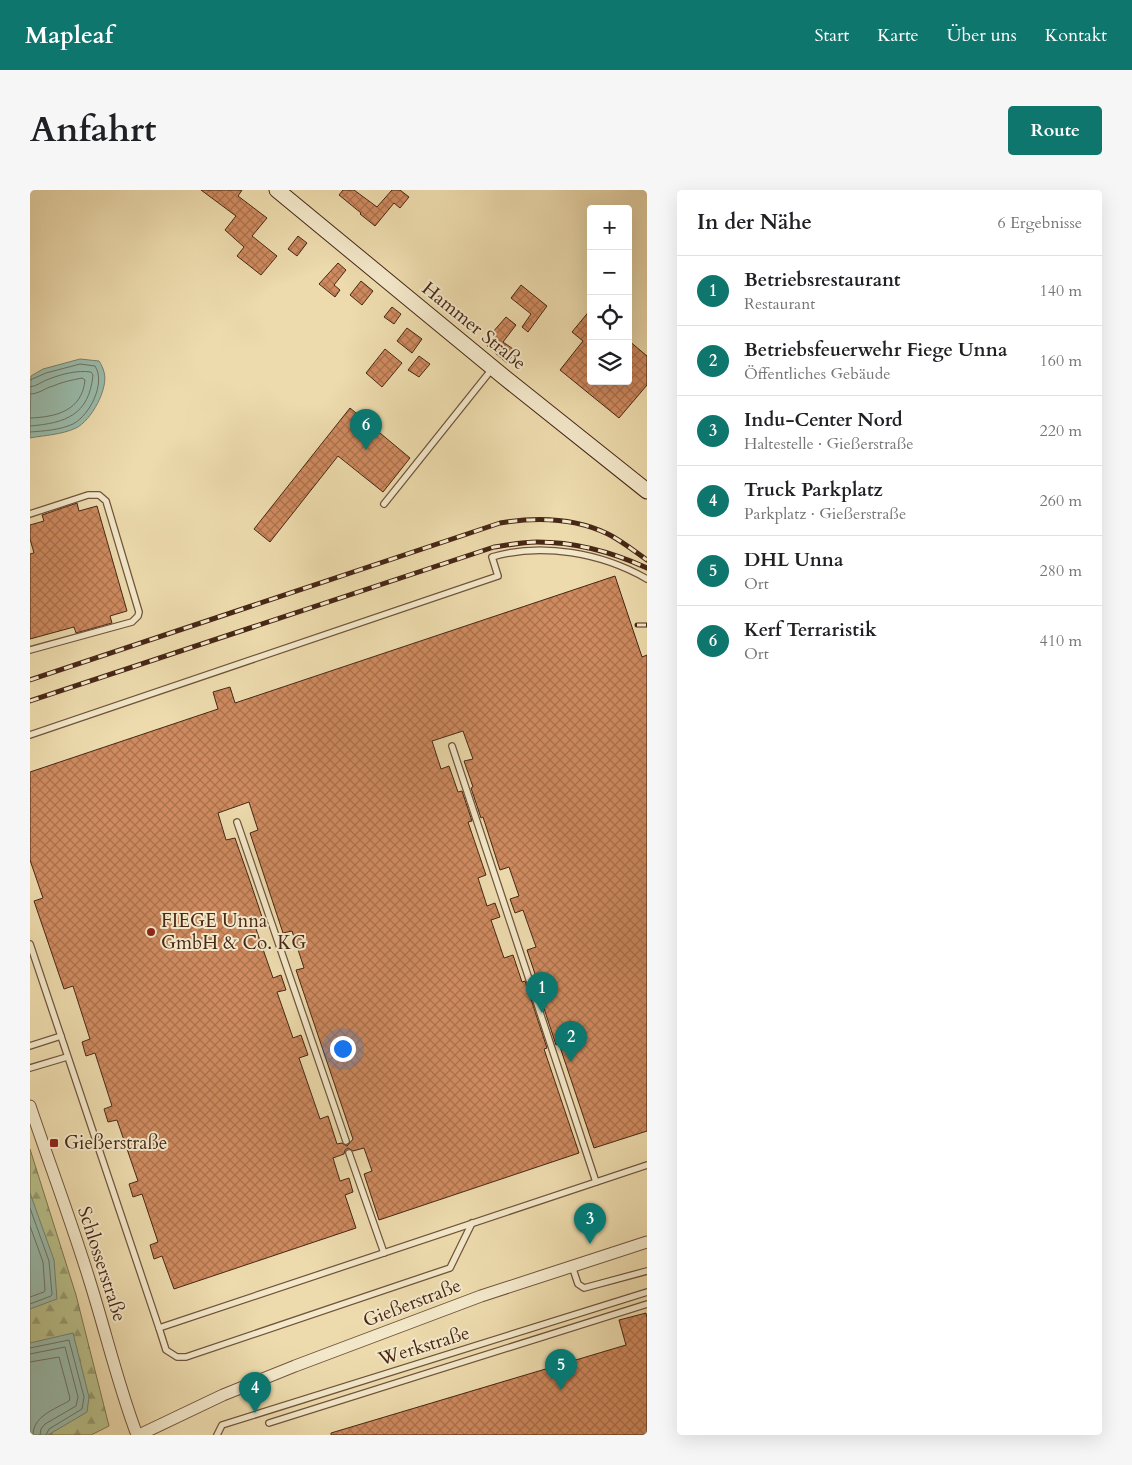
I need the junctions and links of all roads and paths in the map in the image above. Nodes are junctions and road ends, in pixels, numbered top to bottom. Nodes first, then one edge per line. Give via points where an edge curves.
1 (277, 190) edge
2 (493, 367) junction
3 (647, 491) edge
4 (384, 504) dead end
5 (30, 514) edge
6 (647, 579) edge
7 (30, 650) edge
8 (30, 735) edge
9 (452, 746) dead end
10 (237, 822) dead end
11 (30, 944) edge
12 (61, 1036) junction
13 (30, 1046) edge
14 (67, 1057) junction
15 (30, 1068) edge
16 (30, 1106) edge
17 (346, 1141) dead end
18 (349, 1153) dead end
19 (647, 1165) edge
20 (596, 1182) junction
21 (472, 1223) junction
22 (645, 1244) edge
23 (384, 1252) junction
24 (572, 1266) junction
25 (647, 1271) edge
26 (647, 1292) edge
27 (647, 1304) edge
28 (159, 1328) junction
29 (269, 1423) dead end
30 (138, 1435) edge
31 (217, 1435) edge

1 - 2 main road, Hammer Straße
2 - 3 main road, Hammer Straße
2 - 4 lane
5 - 7 lane via 88,495 99,495 106,501 139,612 132,622
6 - 8 lane via 606,562 572,553 533,551 500,554 492,557 498,576
9 - 20 lane
10 - 17 lane
11 - 12 lane
12 - 13 lane
12 - 14 lane
14 - 15 lane
14 - 28 lane
16 - 30 street, Schlosserstraße via 78,1244
18 - 23 lane
19 - 20 lane
20 - 21 lane
21 - 23 lane
21 - 28 lane via 450,1268 186,1358 166,1350
22 - 24 street, Gießerstraße
23 - 28 lane
24 - 25 lane via 578,1284 584,1288
24 - 30 street, Gießerstraße via 481,1296 295,1366
26 - 31 lane, Werkstraße via 222,1425
27 - 29 lane

